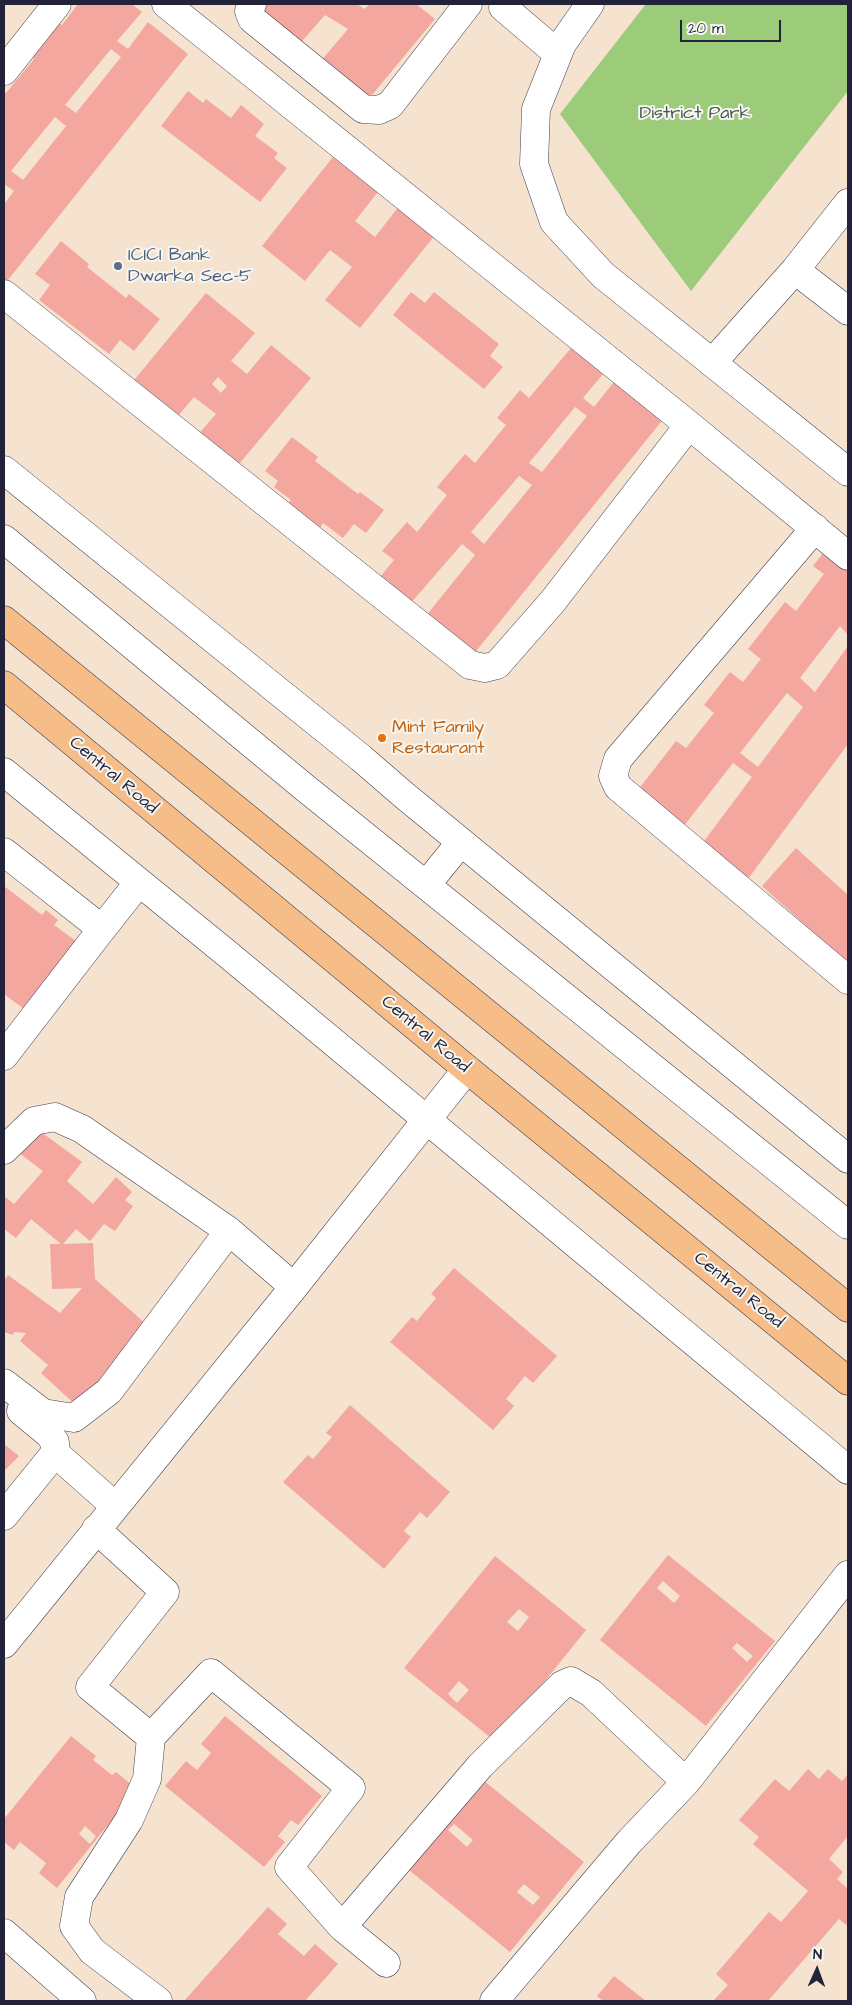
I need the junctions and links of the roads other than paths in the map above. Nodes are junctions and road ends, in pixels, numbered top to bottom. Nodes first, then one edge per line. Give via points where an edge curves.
1 (57, 4) edge
2 (166, 4) edge
3 (252, 4) edge
4 (468, 4) edge
5 (590, 4) edge
6 (503, 5) edge
7 (558, 54) junction
8 (4, 71) edge
9 (848, 203) edge
10 (794, 270) junction
11 (4, 294) edge
12 (848, 311) edge
13 (712, 363) junction
14 (689, 425) junction
15 (4, 470) edge
16 (848, 472) edge
17 (815, 528) junction
18 (4, 539) edge
19 (848, 556) edge
20 (4, 620) edge
21 (4, 685) edge
22 (4, 772) edge
23 (461, 842) junction
24 (4, 852) edge
25 (139, 882) junction
26 (426, 885) junction
27 (102, 929) junction
28 (848, 980) edge
29 (4, 1056) edge
30 (466, 1070) junction
31 (426, 1119) junction
32 (4, 1150) edge
33 (848, 1159) edge
34 (848, 1225) edge
35 (229, 1231) junction
36 (294, 1287) junction
37 (848, 1308) edge
38 (848, 1381) edge
39 (4, 1383) edge
40 (4, 1398) edge
41 (55, 1453) junction
42 (848, 1470) edge
43 (115, 1506) junction
44 (4, 1516) edge
45 (96, 1529) junction
46 (848, 1575) edge
47 (8, 1629) edge
48 (151, 1737) junction
49 (686, 1782) junction
50 (342, 1927) junction
51 (4, 1934) edge
52 (386, 1963) dead end
53 (82, 2001) edge
54 (158, 2001) edge
55 (494, 2001) edge

1 - 8 street
2 - 14 street
3 - 4 street via 252,19 363,109 380,110 390,105
5 - 7 street
6 - 7 street
7 - 13 street via 536,108 534,164 554,222 603,275
9 - 10 street
10 - 12 street
10 - 13 street
11 - 14 street via 470,665 486,668 497,665 553,601
13 - 16 street
14 - 17 street
15 - 23 street
17 - 19 street
17 - 28 street via 618,760 613,776 618,787
18 - 26 street
20 - 37 main road
21 - 30 main road, Central Road
22 - 25 street
23 - 26 street
23 - 33 street
24 - 27 street
25 - 27 street
25 - 31 street
26 - 34 street
27 - 29 street
30 - 31 street
30 - 38 main road, Central Road
31 - 36 street
31 - 42 street
32 - 35 street via 34,1121 55,1117 82,1129
35 - 36 street
35 - 39 street via 109,1391 74,1418 43,1413
36 - 43 street
40 - 41 street via 49,1434 55,1442
41 - 43 street
41 - 44 street
43 - 45 street
45 - 47 street
45 - 48 street via 165,1592 90,1688
46 - 49 street
48 - 50 street via 211,1673 351,1788 289,1867
48 - 54 street via 147,1779 129,1820 79,1897 74,1926 92,1951
49 - 50 street via 591,1693 571,1681 562,1685 480,1766
49 - 55 street via 628,1842
50 - 52 street
51 - 53 street

